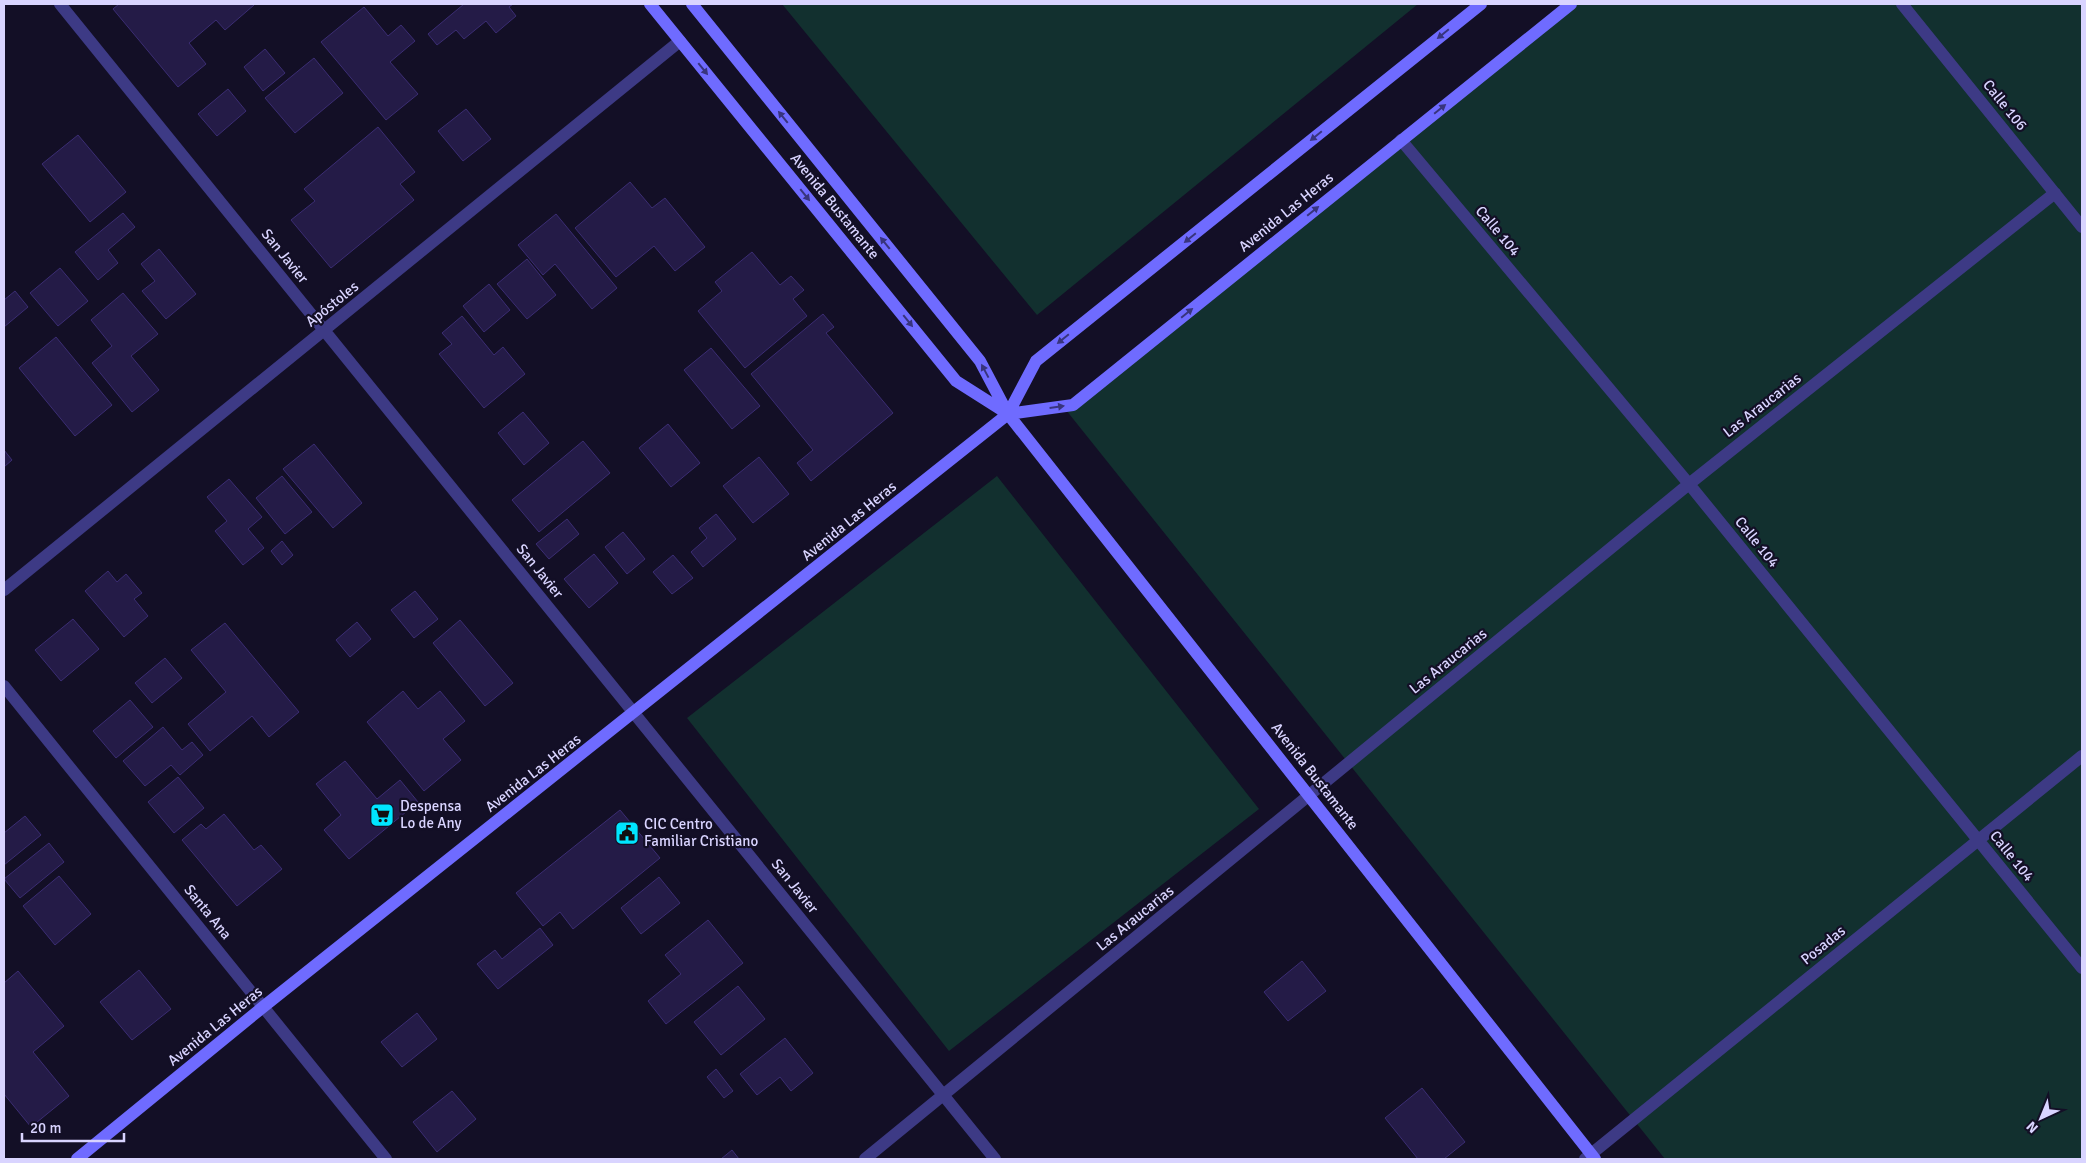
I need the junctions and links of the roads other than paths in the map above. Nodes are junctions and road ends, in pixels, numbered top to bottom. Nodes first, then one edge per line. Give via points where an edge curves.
1 (60, 4) edge
2 (650, 4) edge
3 (692, 4) edge
4 (1481, 4) edge
5 (1571, 4) edge
6 (1902, 4) edge
7 (680, 41) junction
8 (1401, 140) junction
9 (2055, 193) junction
10 (2082, 227) edge
11 (325, 331) junction
12 (1008, 414) junction
13 (1689, 484) junction
14 (4, 590) edge
15 (4, 686) edge
16 (634, 714) junction
17 (2082, 756) edge
18 (1310, 796) junction
19 (1978, 840) junction
20 (2082, 968) edge
21 (264, 1007) junction
22 (943, 1096) junction
23 (1590, 1158) edge
24 (77, 1159) edge
25 (386, 1159) edge
26 (865, 1159) edge
27 (995, 1159) edge

1 - 11 street, San Javier
2 - 7 main road, Avenida Bustamante
12 -> 3 main road, Avenida Bustamante via 980,361
4 -> 12 main road, Avenida Las Heras via 1036,361
8 -> 5 main road, Avenida Las Heras
6 - 9 street, Calle 106
7 - 11 street, Apóstoles
7 -> 12 main road, Avenida Bustamante via 956,381
12 -> 8 main road, Avenida Las Heras via 1073,405
8 - 13 street, Calle 104
9 - 10 street, Calle 106
9 - 13 street, Las Araucarias
11 - 14 street, Apóstoles
11 - 16 street, San Javier
12 - 16 main road, Avenida Las Heras
12 - 18 main road, Avenida Bustamante
13 - 18 street, Las Araucarias
13 - 19 street, Calle 104
15 - 21 street, Santa Ana
16 - 21 main road, Avenida Las Heras
16 - 22 street, San Javier
17 - 19 street, Posadas
18 - 22 street, Las Araucarias
18 - 23 main road, Avenida Bustamante
19 - 20 street, Calle 104
19 - 23 street, Posadas
21 - 24 main road, Avenida Las Heras
21 - 25 street, Santa Ana
22 - 26 street, Las Araucarias
22 - 27 street, San Javier

